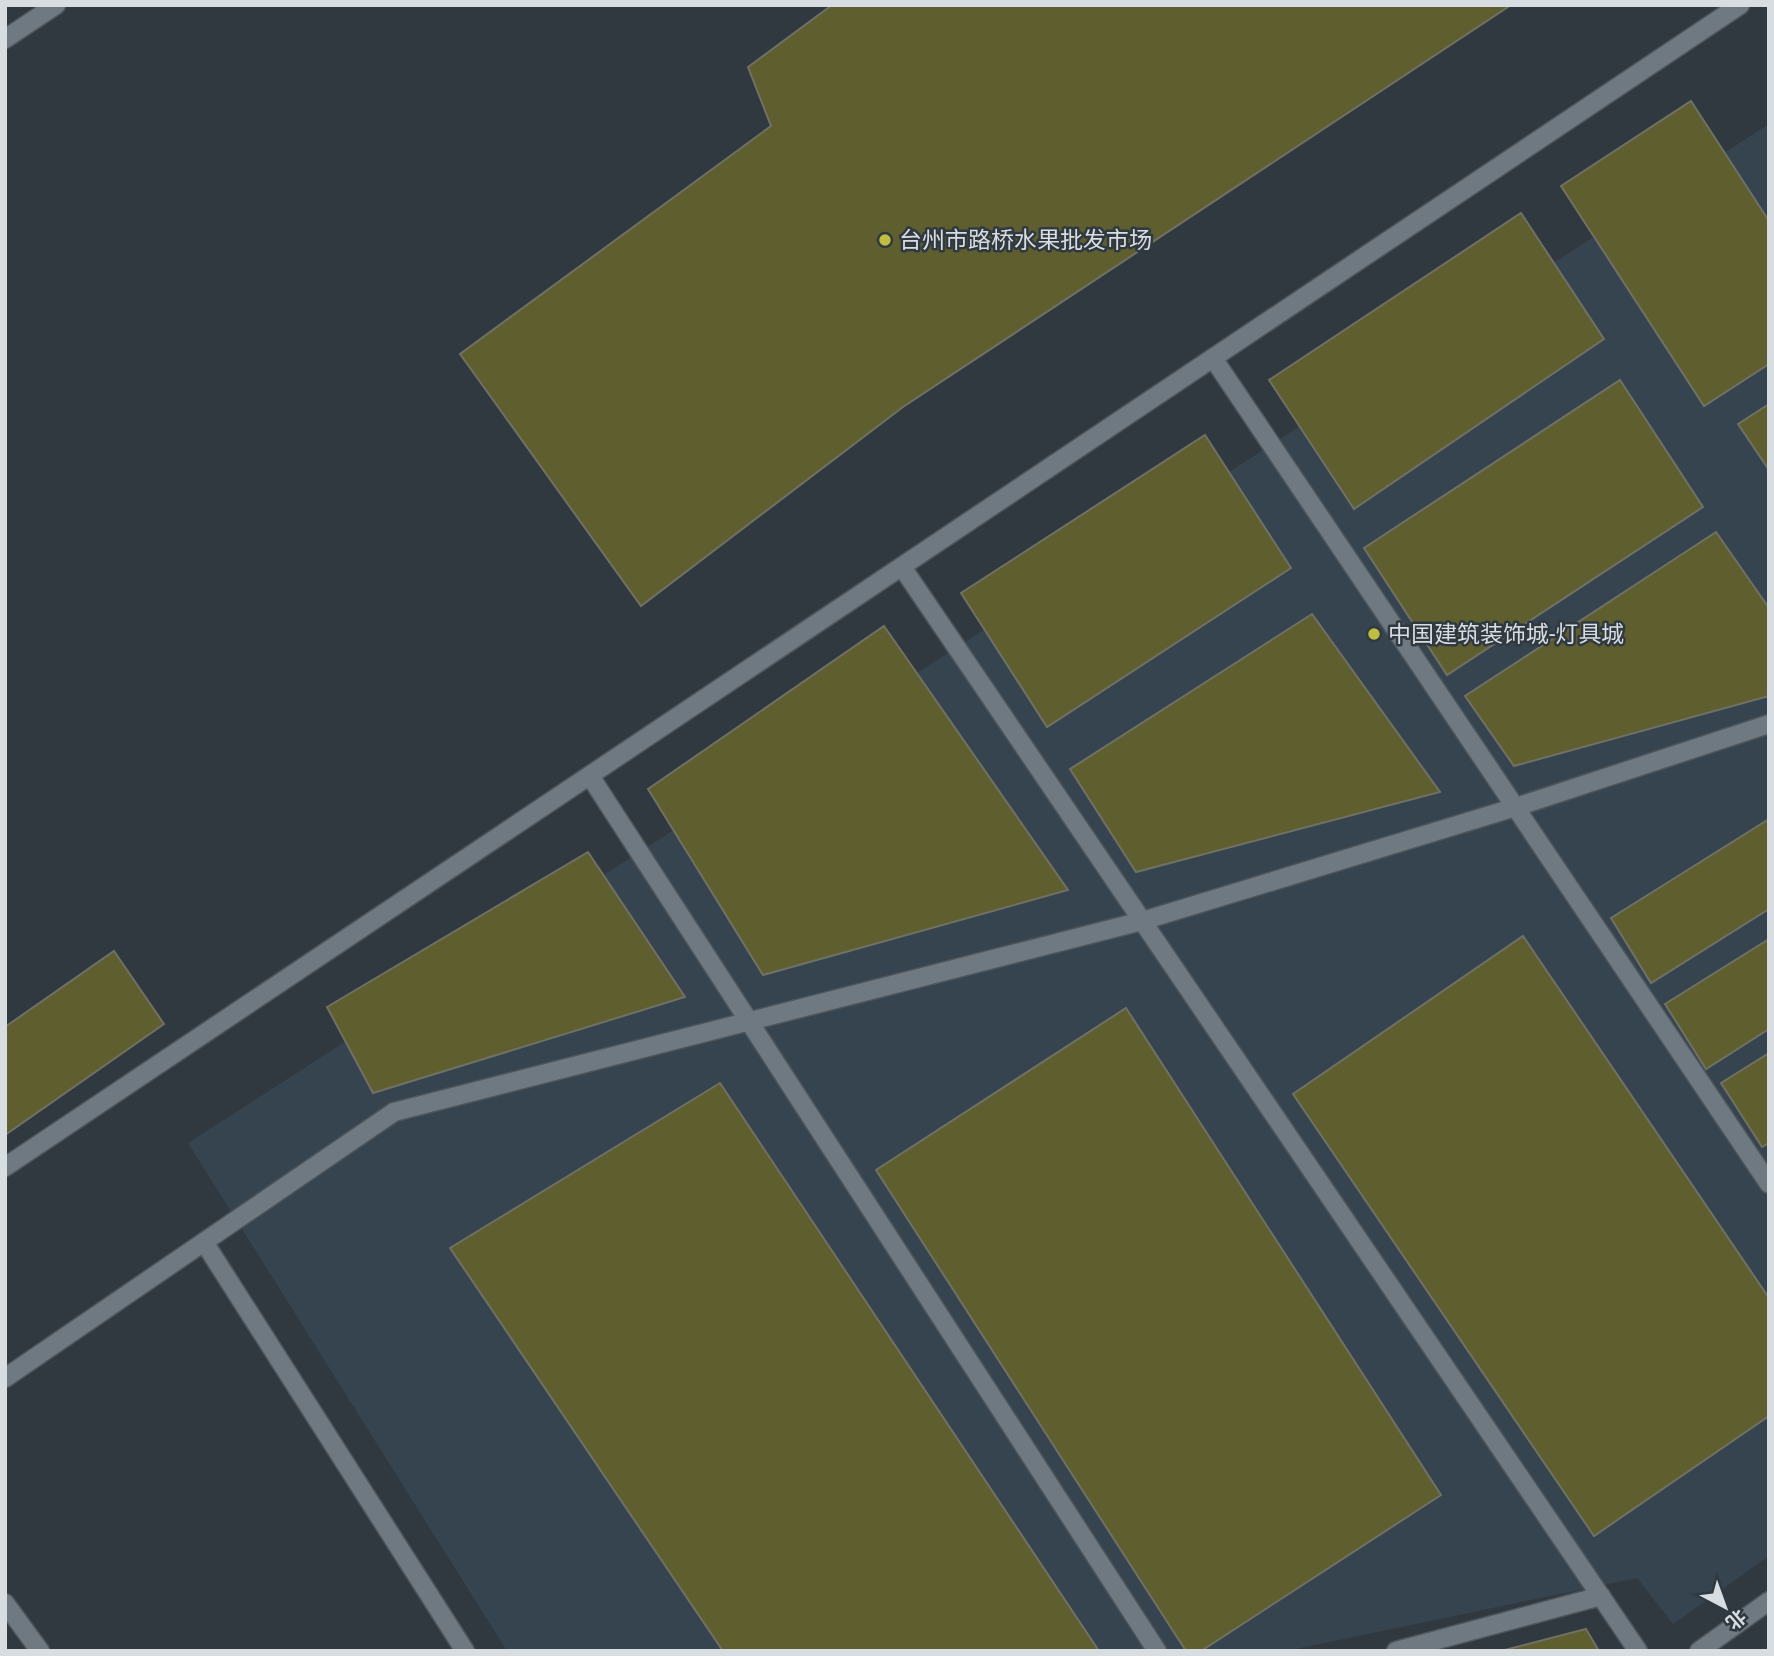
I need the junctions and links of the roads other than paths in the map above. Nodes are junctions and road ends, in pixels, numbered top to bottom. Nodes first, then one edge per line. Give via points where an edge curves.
1 (56, 5) edge
2 (1740, 5) edge
3 (5, 39) edge
4 (1213, 358) junction
5 (902, 567) junction
6 (1769, 724) edge
7 (590, 776) junction
8 (1516, 807) junction
9 (1142, 921) junction
10 (749, 1021) junction
11 (5, 1167) edge
12 (1769, 1184) edge
13 (204, 1242) junction
14 (5, 1378) edge
15 (1601, 1596) junction
16 (1769, 1601) edge
17 (5, 1603) edge
18 (40, 1651) edge
19 (466, 1651) edge
20 (1157, 1651) edge
21 (1396, 1651) edge
22 (1638, 1651) edge
23 (1699, 1651) edge

1 - 3 street
2 - 4 street
4 - 5 street
4 - 8 street
5 - 7 street
5 - 9 street
6 - 8 street
7 - 10 street
7 - 11 street
8 - 9 street
8 - 12 street
9 - 10 street
9 - 15 street
10 - 13 street via 394,1112
10 - 20 street
13 - 14 street
13 - 19 street
15 - 21 street
15 - 22 street
16 - 23 street
17 - 18 street

